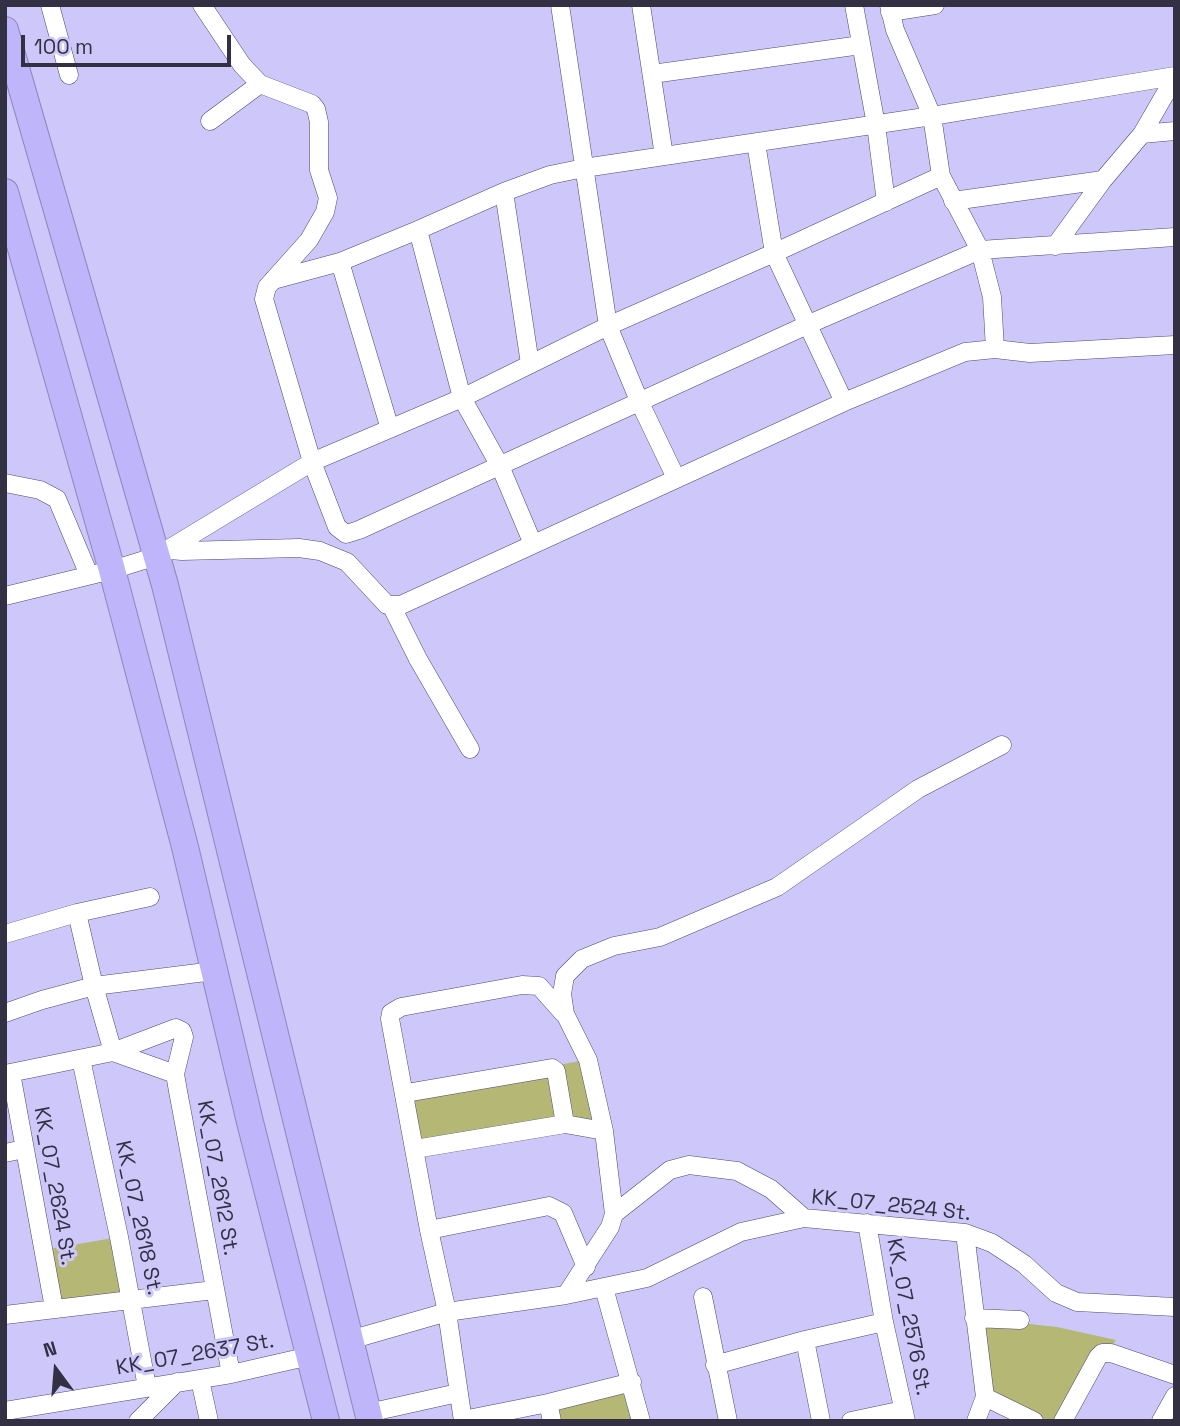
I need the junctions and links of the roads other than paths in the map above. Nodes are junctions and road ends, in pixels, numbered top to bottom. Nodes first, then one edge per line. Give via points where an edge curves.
1 (50, 5) edge
2 (202, 5) edge
3 (560, 5) edge
4 (641, 5) edge
5 (854, 5) edge
6 (935, 5) edge
7 (889, 8) edge
8 (5, 30) edge
9 (861, 44) junction
10 (652, 74) junction
11 (69, 75) dead end
12 (1175, 76) edge
13 (260, 84) junction
14 (932, 117) junction
15 (210, 121) dead end
16 (876, 125) junction
17 (1175, 131) edge
18 (1142, 134) junction
19 (756, 143) junction
20 (664, 156) junction
21 (584, 168) junction
22 (942, 176) junction
23 (1103, 180) junction
24 (5, 192) edge
25 (504, 192) junction
26 (953, 201) junction
27 (886, 202) junction
28 (418, 230) junction
29 (1175, 237) edge
30 (1055, 246) junction
31 (980, 250) junction
32 (774, 253) junction
33 (340, 262) junction
34 (273, 279) junction
35 (807, 325) junction
36 (608, 326) junction
37 (1175, 345) edge
38 (995, 349) junction
39 (530, 364) junction
40 (462, 397) junction
41 (844, 402) junction
42 (640, 403) junction
43 (390, 429) junction
44 (312, 462) junction
45 (500, 466) junction
46 (676, 478) junction
47 (5, 483) edge
48 (533, 544) junction
49 (163, 553) junction
50 (100, 573) junction
51 (5, 596) edge
52 (392, 607) junction
53 (1002, 745) dead end
54 (470, 749) dead end
55 (150, 897) dead end
56 (77, 913) junction
57 (5, 934) edge
58 (214, 971) junction
59 (94, 986) junction
60 (5, 1013) edge
61 (565, 1014) junction
62 (113, 1052) junction
63 (81, 1059) junction
64 (8, 1073) edge
65 (175, 1074) junction
66 (406, 1093) junction
67 (565, 1124) junction
68 (604, 1131) junction
69 (24, 1149) junction
70 (415, 1149) junction
71 (5, 1153) edge
72 (614, 1214) junction
73 (804, 1218) junction
74 (867, 1223) junction
75 (429, 1230) junction
76 (965, 1233) junction
77 (586, 1268) junction
78 (604, 1288) junction
79 (214, 1290) junction
80 (566, 1295) junction
81 (703, 1297) dead end
82 (131, 1299) junction
83 (1175, 1307) edge
84 (54, 1308) junction
85 (447, 1312) junction
86 (5, 1315) edge
87 (974, 1318) junction
88 (1020, 1320) dead end
89 (884, 1322) junction
90 (805, 1340) junction
91 (353, 1352) junction
92 (715, 1365) junction
93 (312, 1367) junction
94 (232, 1374) junction
95 (1175, 1375) edge
96 (200, 1380) junction
97 (177, 1382) junction
98 (632, 1382) junction
99 (146, 1387) junction
100 (458, 1394) junction
101 (1175, 1396) edge
102 (985, 1397) junction
103 (5, 1411) edge
104 (550, 1412) edge
105 (905, 1415) edge
106 (369, 1417) edge
107 (322, 1420) edge
108 (463, 1420) edge
109 (138, 1421) edge
110 (209, 1421) edge
111 (641, 1421) edge
112 (727, 1421) edge
113 (821, 1421) edge
114 (851, 1421) edge
115 (976, 1421) edge
116 (1034, 1421) edge
117 (1063, 1421) edge
118 (1161, 1421) edge

1 - 11 street
2 - 13 street
3 - 21 street
4 - 10 street
5 - 9 street
6 - 7 street
7 - 14 street
8 - 49 highway
9 - 10 street
9 - 16 street
10 - 20 street
12 - 14 street
12 - 18 street
13 - 15 street
13 - 34 street via 316,109 318,170 328,198 309,240
14 - 16 street
14 - 22 street
16 - 19 street
16 - 27 street
17 - 18 street
18 - 23 street
19 - 20 street
19 - 32 street
20 - 21 street
21 - 25 street
21 - 36 street
22 - 26 street
22 - 27 street
23 - 26 street
23 - 30 street
24 - 50 highway
25 - 28 street
25 - 39 street
26 - 31 street
27 - 32 street
28 - 33 street
28 - 40 street
29 - 30 street
30 - 31 street
31 - 35 street
31 - 38 street via 992,297
32 - 35 street
32 - 36 street
33 - 34 street
33 - 43 street
34 - 44 street via 264,299
35 - 41 street
35 - 42 street
36 - 39 street
36 - 42 street
37 - 38 street via 1030,353
38 - 41 street via 965,352
39 - 40 street
40 - 43 street
40 - 45 street
41 - 46 street
42 - 45 street
42 - 46 street
43 - 44 street
44 - 45 street via 337,527 346,534
44 - 49 street
45 - 48 street
46 - 48 street
47 - 50 street via 40,490 57,499
48 - 52 street
49 - 50 street
49 - 52 street via 320,551 347,562
49 - 91 highway via 202,733
50 - 51 street
50 - 58 highway via 151,720
52 - 54 street
53 - 61 street via 918,789 776,887 660,937 614,946 582,959 565,976
55 - 56 street
56 - 57 street
56 - 59 street
58 - 59 street
58 - 93 highway
59 - 60 street
59 - 62 street
61 - 66 street via 539,986 522,985 401,1007 390,1019
61 - 68 street via 588,1060
62 - 63 street
62 - 65 street
62 - 65 street, KK_07_2612 St. via 176,1028 184,1037
63 - 64 street
63 - 82 street, KK_07_2618 St.
64 - 69 street, KK_07_2624 St.
65 - 79 street, KK_07_2612 St.
66 - 67 street via 552,1068
66 - 70 street
67 - 68 street
67 - 70 street
68 - 72 street
69 - 71 street
69 - 84 street, KK_07_2624 St.
70 - 75 street
72 - 73 street via 670,1170 689,1165 737,1171 771,1189
72 - 77 street
73 - 74 street, KK_07_2524 St.
73 - 78 street, KK_07_2524 St. via 741,1232 647,1278
74 - 76 street, KK_07_2524 St.
74 - 89 street, KK_07_2576 St.
75 - 77 street via 550,1206 563,1213
75 - 85 street
76 - 83 street, KK_07_2524 St. via 992,1243 1056,1293 1077,1302
76 - 87 street
77 - 80 street
78 - 80 street, KK_07_2524 St.
78 - 98 street
79 - 82 street
79 - 94 street, KK_07_2612 St.
80 - 85 street, KK_07_2524 St.
81 - 92 street
82 - 84 street
82 - 99 street, KK_07_2618 St.
84 - 86 street
85 - 91 street, KK_07_2524 St.
85 - 100 street
87 - 88 street
87 - 102 street
89 - 90 street
89 - 105 street, KK_07_2576 St.
90 - 92 street
90 - 113 street
91 - 93 highway
91 - 106 highway
92 - 112 street
93 - 94 street, KK_07_2637 St.
93 - 107 highway
94 - 96 street, KK_07_2637 St.
95 - 117 street via 1102,1353
96 - 97 street, KK_07_2637 St.
96 - 110 street
97 - 99 street, KK_07_2637 St.
97 - 109 street
98 - 104 street
98 - 111 street
99 - 103 street, KK_07_2637 St.
100 - 106 street
100 - 108 street
101 - 118 street
102 - 115 street
102 - 116 street
104 - 108 street
105 - 114 street

